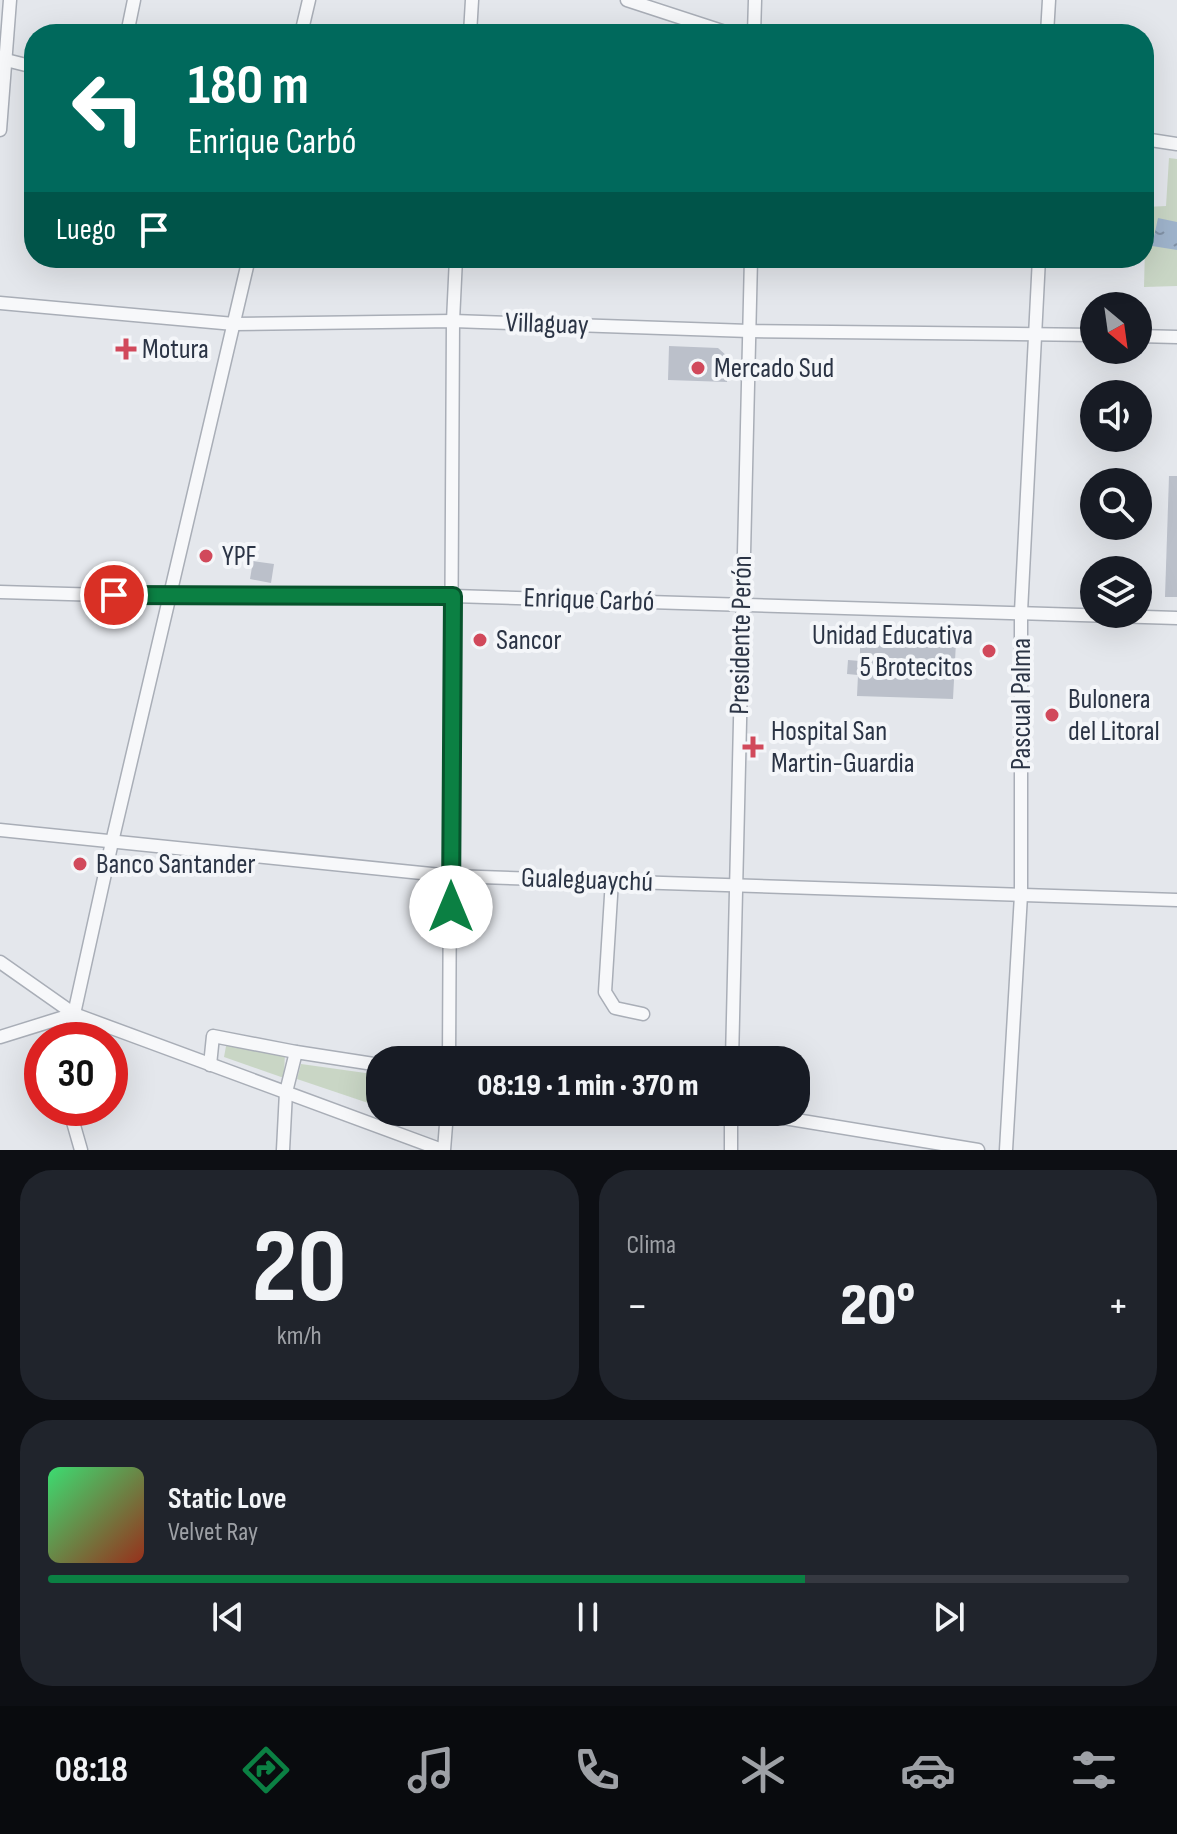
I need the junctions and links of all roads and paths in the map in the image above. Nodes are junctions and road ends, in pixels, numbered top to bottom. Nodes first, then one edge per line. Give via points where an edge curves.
1 (10, 0) edge
2 (134, 0) edge
3 (309, 0) edge
4 (472, 0) edge
5 (627, 0) edge
6 (755, 0) edge
7 (1049, 0) edge
8 (129, 24) edge
9 (303, 24) edge
10 (471, 24) edge
11 (700, 24) edge
12 (754, 24) edge
13 (1048, 24) edge
14 (6, 60) junction
15 (24, 64) edge
16 (0, 130) edge
17 (1154, 141) edge
18 (1177, 144) edge
19 (247, 268) edge
20 (456, 268) edge
21 (751, 268) edge
22 (1039, 268) edge
23 (0, 303) edge
24 (453, 321) junction
25 (234, 324) junction
26 (749, 331) junction
27 (1036, 334) junction
28 (1080, 335) edge
29 (1152, 336) edge
30 (1177, 337) edge
31 (0, 592) edge
32 (453, 596) junction
33 (171, 597) junction
34 (741, 605) junction
35 (1021, 612) junction
36 (1177, 618) edge
37 (0, 830) edge
38 (112, 842) junction
39 (451, 876) junction
40 (612, 880) junction
41 (735, 884) junction
42 (1021, 895) junction
43 (1177, 900) edge
44 (0, 962) edge
45 (74, 1014) junction
46 (643, 1014) dead end
47 (73, 1022) edge
48 (0, 1037) edge
49 (449, 1046) edge
50 (732, 1046) edge
51 (296, 1052) junction
52 (366, 1063) edge
53 (210, 1065) junction
54 (286, 1092) junction
55 (810, 1122) edge
56 (74, 1126) edge
57 (446, 1126) edge
58 (731, 1126) edge
59 (81, 1150) edge
60 (283, 1150) edge
61 (443, 1150) edge
62 (731, 1150) edge
63 (978, 1150) edge
64 (1006, 1150) edge

1 - 14 street
2 - 8 street
3 - 9 street
4 - 10 street
5 - 11 street
6 - 12 street
7 - 13 street
14 - 15 street
14 - 16 street
17 - 18 street
19 - 25 street
20 - 24 street
21 - 26 street, Presidente Perón
22 - 27 street, Pascual Palma
23 - 25 street, Villaguay
24 - 25 street, Villaguay
24 - 26 street, Villaguay
24 - 32 street
25 - 33 street
26 - 27 street, Villaguay
26 - 34 street, Presidente Perón
27 - 28 street, Villaguay
27 - 35 street, Pascual Palma
29 - 30 street
31 - 33 street, Enrique Carbó
32 - 33 street, Enrique Carbó
32 - 34 street, Enrique Carbó
32 - 39 street
33 - 38 street
34 - 35 street, Enrique Carbó
34 - 41 street, Presidente Perón
35 - 36 street, Enrique Carbó
35 - 42 street, Pascual Palma
37 - 38 street, Gualeguaychú
38 - 39 street, Gualeguaychú
38 - 45 street
39 - 40 street, Gualeguaychú
39 - 49 street
40 - 41 street, Gualeguaychú
40 - 46 street via 605,992 615,1008
41 - 42 street, Gualeguaychú
41 - 50 street, Presidente Perón
42 - 43 street, Gualeguaychú
42 - 64 street, Pascual Palma
44 - 45 street
45 - 47 street
45 - 48 street
45 - 53 street
51 - 52 street
51 - 53 street via 213,1036
51 - 54 street
53 - 54 street
54 - 60 street
54 - 61 street
55 - 63 street
56 - 59 street
57 - 61 street
58 - 62 street

